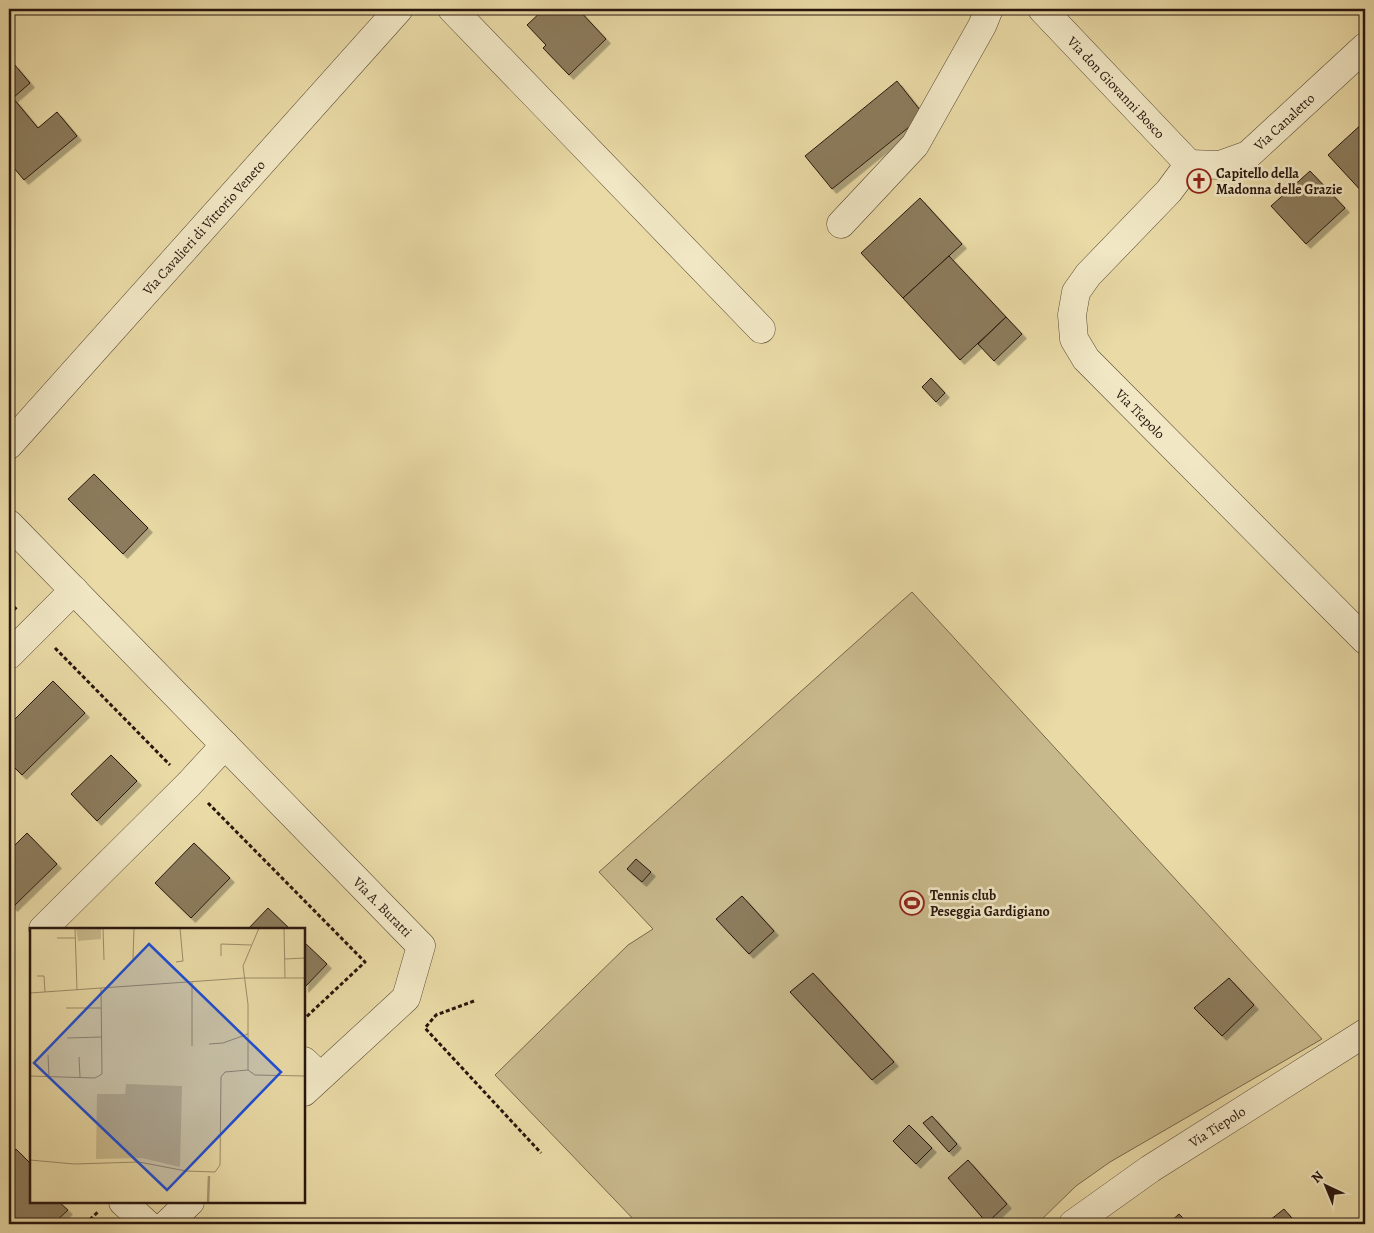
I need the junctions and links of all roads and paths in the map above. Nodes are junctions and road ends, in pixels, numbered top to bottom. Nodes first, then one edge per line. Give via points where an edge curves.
1 (399, 9) edge
2 (452, 9) edge
3 (989, 9) edge
4 (1042, 9) edge
5 (1365, 47) edge
6 (1190, 164) junction
7 (842, 224) dead end
8 (761, 329) dead end
9 (9, 445) edge
10 (9, 524) edge
11 (74, 590) junction
12 (9, 602) edge
13 (36, 629) junction
14 (1365, 640) edge
15 (9, 655) edge
16 (225, 745) junction
17 (189, 784) junction
18 (44, 928) edge
19 (474, 1001) dead end
20 (305, 1018) edge
21 (1365, 1034) edge
22 (309, 1076) edge
23 (541, 1152) dead end
24 (124, 1203) edge
25 (189, 1203) edge
26 (147, 1224) edge
27 (167, 1224) edge
28 (1073, 1224) edge

1 - 9 street, Via Cavalieri di Vittorio Veneto
2 - 8 street
3 - 7 street via 915,145
4 - 6 street, Via don Giovanni Bosco
5 - 6 street, Via Canaletto via 1248,155 1220,166
6 - 14 street, Via Tiepolo via 1170,191 1088,275 1076,292 1072,316 1074,339 1086,359
10 - 11 street, Via A. Buratti
11 - 13 street
11 - 16 street, Via A. Buratti
12 - 13 path
13 - 15 street
13 - 17 path
16 - 17 street
16 - 22 street, Via A. Buratti via 421,946 406,998
17 - 18 street
17 - 20 path via 365,962
19 - 23 path via 436,1015 425,1028
21 - 28 street, Via Tiepolo via 1150,1170
24 - 26 street
25 - 27 street

